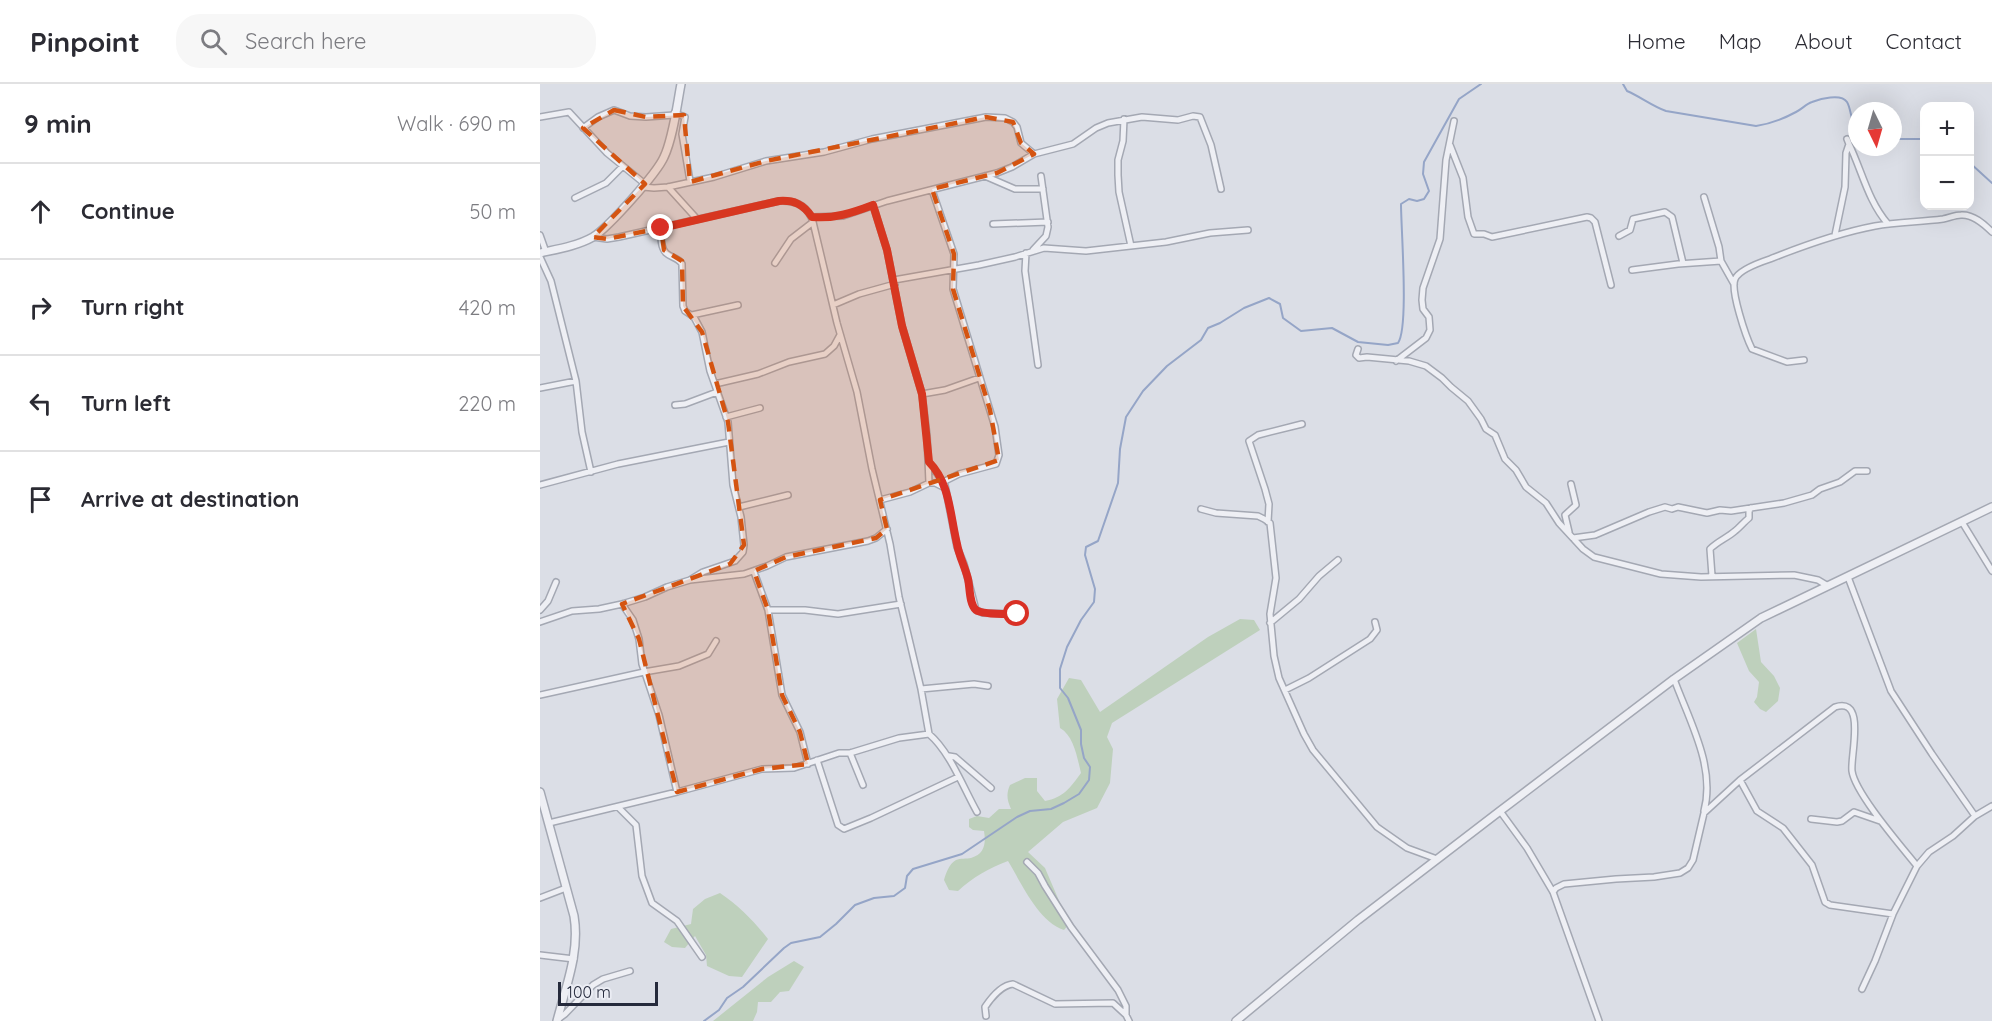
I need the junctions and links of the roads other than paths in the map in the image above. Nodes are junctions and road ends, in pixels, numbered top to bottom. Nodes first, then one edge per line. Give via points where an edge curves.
1 (681, 84) edge
2 (674, 114) junction
3 (540, 117) edge
4 (1124, 119) junction
5 (1455, 121) dead end
6 (584, 128) junction
7 (1450, 145) junction
8 (1034, 154) junction
9 (623, 166) junction
10 (985, 176) junction
11 (1041, 176) dead end
12 (690, 182) junction
13 (644, 185) junction
14 (668, 187) junction
15 (1043, 189) junction
16 (1221, 189) dead end
17 (932, 190) junction
18 (1704, 197) dead end
19 (575, 198) dead end
20 (873, 205) junction
21 (697, 219) junction
22 (812, 219) junction
23 (1048, 222) junction
24 (993, 224) dead end
25 (1888, 224) junction
26 (661, 228) junction
27 (1248, 230) dead end
28 (1992, 232) edge
29 (540, 235) edge
30 (1835, 235) junction
31 (1619, 236) dead end
32 (593, 237) junction
33 (1131, 246) junction
34 (1029, 252) junction
35 (542, 254) edge
36 (1721, 261) junction
37 (775, 263) dead end
38 (1683, 263) junction
39 (953, 270) junction
40 (1632, 270) dead end
41 (894, 282) junction
42 (1734, 284) junction
43 (1611, 285) dead end
44 (738, 305) dead end
45 (833, 305) junction
46 (692, 315) junction
47 (840, 335) junction
48 (1358, 348) dead end
49 (1804, 360) dead end
50 (1396, 361) junction
51 (1038, 365) dead end
52 (979, 378) junction
53 (576, 381) junction
54 (715, 384) junction
55 (540, 388) edge
56 (717, 392) junction
57 (922, 394) junction
58 (675, 405) dead end
59 (760, 408) dead end
60 (726, 417) junction
61 (1302, 424) dead end
62 (729, 442) junction
63 (929, 462) junction
64 (1867, 471) dead end
65 (591, 472) junction
66 (943, 482) junction
67 (929, 483) junction
68 (1571, 484) dead end
69 (540, 485) edge
70 (945, 488) junction
71 (788, 495) dead end
72 (880, 501) junction
73 (739, 507) junction
74 (1992, 507) edge
75 (1751, 508) junction
76 (1201, 509) dead end
77 (1268, 522) junction
78 (1962, 522) junction
79 (887, 529) junction
80 (1571, 536) junction
81 (1338, 560) dead end
82 (1992, 571) edge
83 (754, 572) junction
84 (1713, 576) junction
85 (1848, 577) junction
86 (690, 580) junction
87 (555, 582) dead end
88 (1828, 586) junction
89 (622, 604) junction
90 (901, 604) junction
91 (540, 610) edge
92 (768, 610) junction
93 (1017, 614) dead end
94 (540, 622) edge
95 (1375, 622) dead end
96 (1270, 623) junction
97 (716, 641) dead end
98 (644, 672) junction
99 (1674, 679) junction
100 (988, 686) dead end
101 (921, 689) junction
102 (1285, 690) junction
103 (540, 695) edge
104 (929, 734) junction
105 (850, 753) junction
106 (949, 756) junction
107 (817, 760) junction
108 (808, 764) junction
109 (958, 777) junction
110 (1740, 780) junction
111 (863, 785) dead end
112 (991, 788) dead end
113 (540, 792) edge
114 (676, 792) junction
115 (1992, 806) edge
116 (618, 807) junction
117 (1500, 811) junction
118 (977, 812) dead end
119 (1704, 813) junction
120 (1975, 816) junction
121 (1810, 819) dead end
122 (1882, 822) junction
123 (549, 823) junction
124 (1437, 859) junction
125 (1028, 862) dead end
126 (1917, 866) junction
127 (566, 888) junction
128 (1553, 892) junction
129 (540, 898) edge
130 (1893, 914) junction
131 (540, 955) edge
132 (702, 957) dead end
133 (574, 959) junction
134 (630, 971) dead end
135 (1862, 989) dead end
136 (986, 1016) dead end
137 (1128, 1018) edge
138 (556, 1021) edge
139 (1236, 1021) edge
140 (1599, 1021) edge

1 - 2 street
2 - 6 street via 630,116 614,110
2 - 12 street via 685,117 682,134
2 - 13 street via 665,156
3 - 6 street via 569,112
4 - 8 street via 1096,128 1074,144
4 - 16 street via 1200,117
4 - 33 street via 1118,176
5 - 7 street
6 - 9 street
7 - 43 street via 1463,178 1474,234 1492,237 1591,218
7 - 50 street via 1440,238 1422,300 1430,330 1426,338
8 - 10 street
8 - 12 street via 1021,143 1013,122 986,117 766,161
9 - 13 street
9 - 19 street via 606,183
10 - 15 street via 1015,189
10 - 17 street
11 - 15 street
12 - 14 street
13 - 14 street
13 - 32 street
14 - 21 street
15 - 23 street
17 - 20 street
17 - 39 street via 954,254
18 - 36 street
20 - 22 street via 843,216
20 - 41 street
21 - 22 street via 786,200 806,208
21 - 26 street
22 - 37 street via 791,239
22 - 45 street
23 - 24 street
23 - 34 street via 1046,236
25 - 28 street via 1961,215 1970,216
25 - 30 street
25 - 30 street via 1864,185 1848,142 1845,187
26 - 32 street via 607,239
26 - 46 street via 664,250 682,264 683,306
27 - 33 street
29 - 35 street
30 - 42 street via 1756,264 1738,274
31 - 38 street via 1630,230 1633,219 1665,212 1672,218
32 - 35 street
33 - 34 street via 1086,251 1044,248
34 - 39 street
34 - 51 street via 1025,271
35 - 53 street
36 - 38 street
36 - 42 street
38 - 40 street
39 - 41 street
39 - 52 street via 953,289
41 - 45 street
41 - 57 street
42 - 49 street via 1752,349 1787,362
44 - 46 street
45 - 47 street
46 - 54 street via 702,332
47 - 54 street via 825,354
47 - 72 street via 857,392
48 - 50 street via 1359,358
50 - 80 street via 1409,360 1426,366 1468,400 1526,487 1546,503
52 - 57 street
52 - 66 street via 990,410 999,460
53 - 55 street
53 - 65 street
54 - 56 street
56 - 58 street
56 - 60 street
57 - 63 street
59 - 60 street
60 - 62 street
61 - 77 street via 1249,441 1269,504
62 - 65 street
62 - 73 street
63 - 66 street
63 - 67 street
64 - 75 street via 1855,471 1840,482 1798,500
65 - 69 street
66 - 70 street
67 - 70 street
67 - 72 street
68 - 80 street via 1576,505 1565,515
70 - 93 street via 973,605 983,612
71 - 73 street
72 - 79 street
73 - 86 street via 744,545 740,557
74 - 78 street
75 - 80 street via 1707,513 1665,507 1595,535
75 - 84 street via 1749,518 1737,530 1710,549
76 - 77 street via 1258,516
77 - 96 street via 1276,578
78 - 82 street
78 - 85 street
79 - 83 street via 868,541 786,557
79 - 90 street
80 - 84 street via 1588,555 1614,564 1661,574
81 - 96 street
83 - 86 street
83 - 92 street
84 - 88 street via 1794,575
85 - 88 street
85 - 120 street via 1891,691
86 - 89 street
87 - 91 street via 548,602
88 - 99 street via 1761,618
89 - 94 street via 572,611
89 - 98 street via 633,620
90 - 92 street via 838,614
90 - 101 street
92 - 108 street via 782,695 800,732
95 - 102 street via 1377,630 1370,639
96 - 102 street via 1274,656
97 - 98 street via 702,658
98 - 103 street
98 - 114 street via 659,715
99 - 117 street
99 - 119 street via 1706,768 1708,798
100 - 101 street
101 - 104 street
102 - 124 street via 1313,750 1370,820 1407,848
104 - 105 street via 899,738
104 - 106 street
105 - 107 street
105 - 111 street
106 - 109 street
106 - 112 street
107 - 108 street
107 - 109 street via 838,825 844,829
108 - 114 street via 762,769
109 - 118 street
110 - 119 street
110 - 122 street via 1835,707 1846,706 1853,712 1854,721 1853,777
110 - 130 street via 1757,811 1783,828 1812,865 1825,902
113 - 123 street
114 - 116 street
115 - 120 street
116 - 123 street
116 - 132 street via 636,825 642,876 652,903 677,921
117 - 124 street
117 - 128 street
119 - 128 street via 1693,860 1680,873 1564,884
120 - 126 street
121 - 122 street via 1837,822 1854,812
122 - 126 street
123 - 127 street
124 - 139 street
125 - 137 street via 1118,990
126 - 130 street
127 - 129 street
127 - 133 street via 577,936
128 - 140 street
130 - 135 street
131 - 133 street
133 - 138 street
134 - 138 street via 593,985
136 - 137 street via 985,1007 991,999 1013,984 1055,1004 1113,1003

